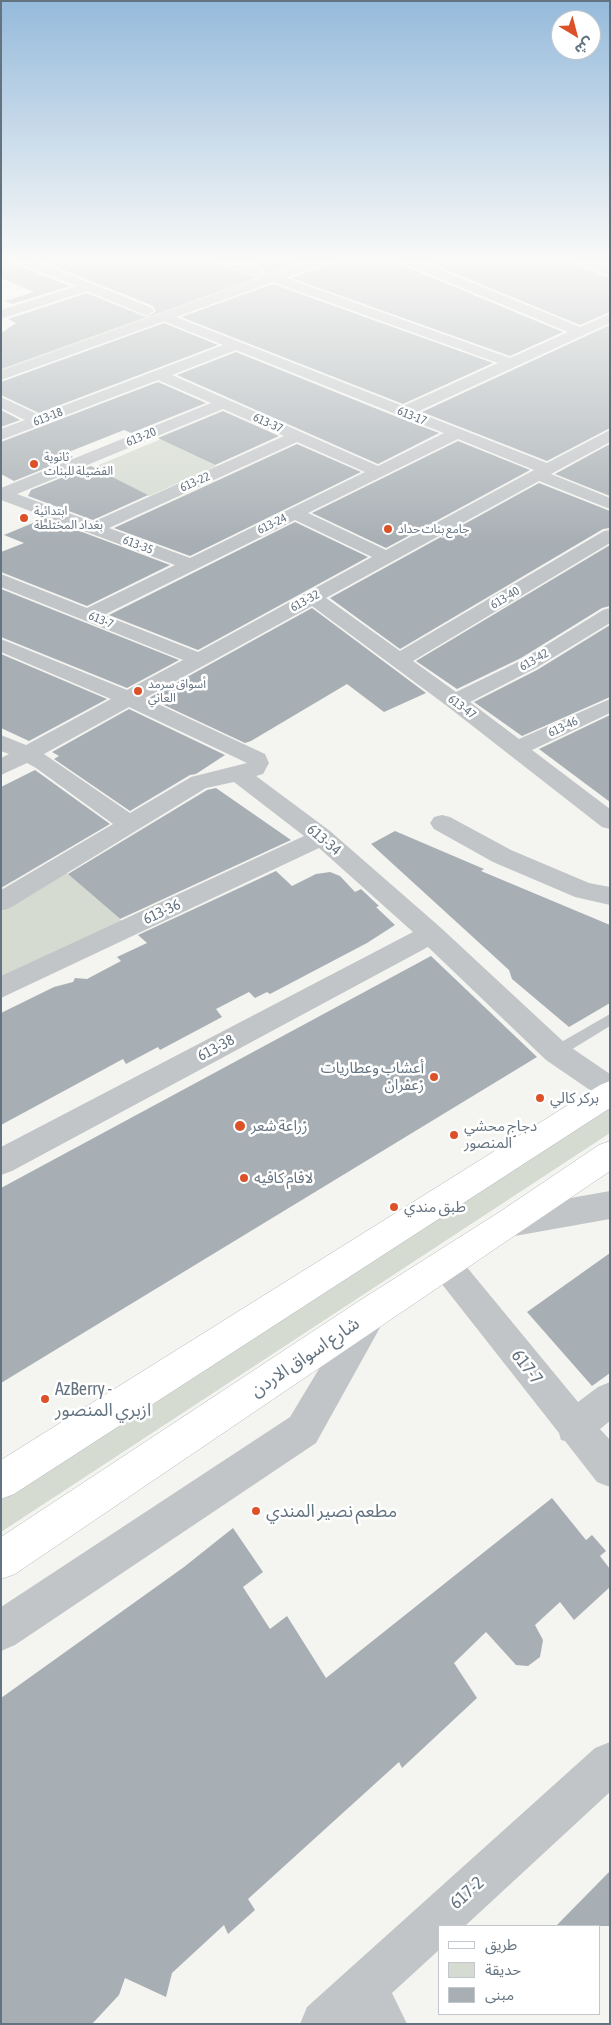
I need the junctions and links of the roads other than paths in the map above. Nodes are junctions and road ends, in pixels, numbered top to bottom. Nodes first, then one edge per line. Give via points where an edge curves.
1 (25, 354) edge
2 (64, 354) edge
3 (212, 354) edge
4 (256, 354) edge
5 (485, 354) edge
6 (531, 354) edge
7 (1, 362) edge
8 (511, 363) junction
9 (158, 374) junction
10 (1, 376) edge
11 (1, 402) edge
12 (224, 404) junction
13 (403, 412) junction
14 (39, 421) junction
15 (455, 434) junction
16 (1, 435) edge
17 (610, 435) edge
18 (297, 436) junction
19 (378, 472) junction
20 (542, 472) junction
21 (2, 494) edge
22 (610, 504) edge
23 (294, 513) junction
24 (94, 528) junction
25 (610, 535) edge
26 (386, 557) junction
27 (190, 564) junction
28 (1, 580) edge
29 (312, 597) junction
30 (610, 614) edge
31 (88, 615) junction
32 (610, 629) edge
33 (1, 645) edge
34 (200, 660) junction
35 (400, 660) junction
36 (529, 664) junction
37 (129, 700) junction
38 (455, 701) junction
39 (610, 705) edge
40 (1, 742) edge
41 (516, 749) junction
42 (27, 754) junction
43 (1, 768) edge
44 (238, 774) junction
45 (610, 820) edge
46 (442, 823) dead end
47 (129, 824) junction
48 (322, 837) junction
49 (610, 896) edge
50 (1, 902) edge
51 (431, 934) junction
52 (1, 988) edge
53 (610, 1019) edge
54 (556, 1052) junction
55 (610, 1091) edge
56 (610, 1154) edge
57 (1, 1162) edge
58 (610, 1206) edge
59 (509, 1223) junction
60 (445, 1264) junction
61 (371, 1312) junction
62 (610, 1399) edge
63 (574, 1427) junction
64 (610, 1469) edge
65 (1, 1481) edge
66 (1, 1560) edge
67 (1, 1631) edge
68 (610, 1763) edge
69 (452, 1925) edge
70 (438, 1939) edge
71 (373, 2006) edge
72 (324, 2024) edge

1 - 7 street
2 - 10 street
3 - 9 street, 613-18
4 - 13 street, 613-17
5 - 8 street
6 - 8 street
8 - 13 street
9 - 12 street, 613-37
9 - 14 street, 613-18
11 - 14 street
12 - 18 street, 613-37
12 - 21 street, 613-20
13 - 15 street, 613-17
14 - 16 street, 613-18
15 - 19 street, 613-24
15 - 20 street, 613-17
17 - 20 street, 613-32
18 - 19 street, 613-37
18 - 24 street, 613-22
19 - 23 street, 613-24
20 - 22 street, 613-17
20 - 26 street, 613-32
21 - 24 street, 613-35
23 - 26 street
23 - 27 street, 613-24
24 - 27 street, 613-35
25 - 35 street, 613-40
26 - 29 street, 613-32
27 - 31 street, 613-24
28 - 31 street, 613-7
29 - 34 street, 613-32
29 - 35 street, 613-47
30 - 36 street, 613-42
31 - 34 street, 613-7
32 - 36 street
33 - 37 street
34 - 37 street, 613-32
35 - 38 street, 613-47
36 - 38 street, 613-42
37 - 42 street, 613-32
37 - 44 street via 257,759 255,768
38 - 41 street, 613-47
39 - 41 street, 613-46
40 - 42 street
41 - 45 street, 613-47
42 - 43 street, 613-32
42 - 47 street
44 - 47 street via 199,782
44 - 48 street, 613-34
46 - 49 street via 502,856 584,891
47 - 50 street
48 - 51 street, 613-34
48 - 52 street, 613-36
51 - 54 street, 613-34
51 - 57 street, 613-38
53 - 54 lane
54 - 55 street, 613-34
55 - 65 main road
56 - 59 main road, شارع اسواق الاردن
58 - 59 street
59 - 60 main road, شارع اسواق الاردن
60 - 61 main road, شارع اسواق الاردن
60 - 63 street, 617-7
61 - 66 main road, شارع اسواق الاردن
61 - 67 street via 303,1430
62 - 63 street
63 - 64 street, 617-7
68 - 69 street, 617-2
70 - 71 street, 617-2
71 - 72 street, 617-2

